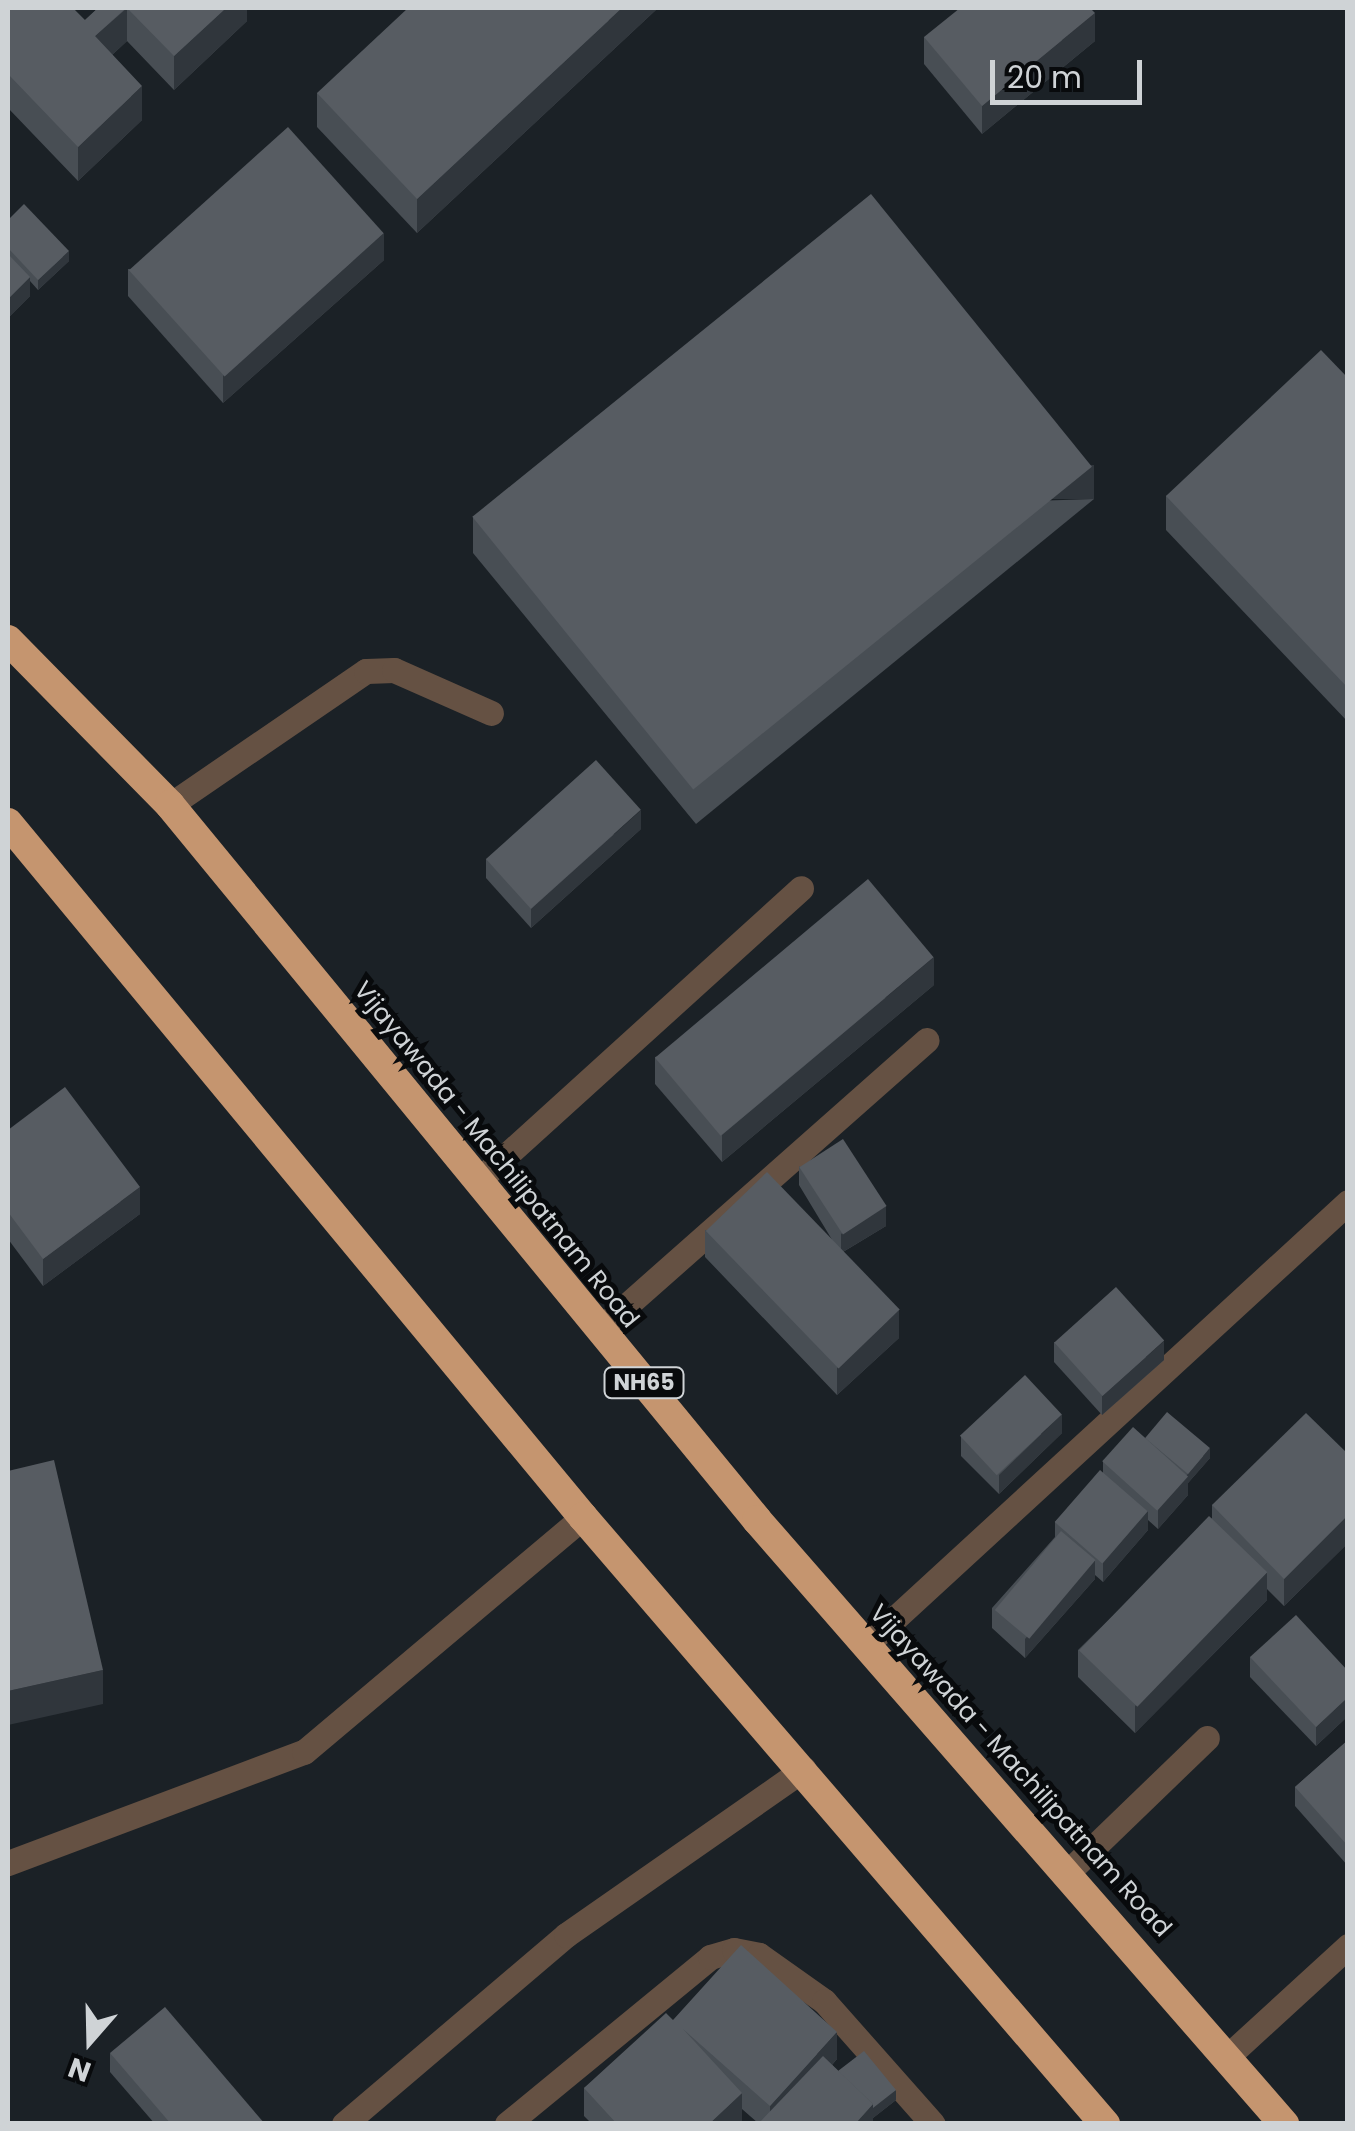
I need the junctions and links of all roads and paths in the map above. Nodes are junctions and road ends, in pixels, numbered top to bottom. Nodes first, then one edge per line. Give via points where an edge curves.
1 (8, 640) edge
2 (491, 713) dead end
3 (170, 806) junction
4 (8, 822) edge
5 (801, 888) dead end
6 (927, 1040) dead end
7 (478, 1181) junction
8 (1348, 1202) edge
9 (600, 1329) junction
10 (583, 1518) junction
11 (867, 1644) junction
12 (1207, 1738) dead end
13 (804, 1769) junction
14 (8, 1863) edge
15 (1068, 1872) junction
16 (1348, 1946) edge
17 (1228, 2056) junction
18 (344, 2124) edge
19 (507, 2124) edge
20 (934, 2124) edge
21 (1105, 2124) edge
22 (1284, 2124) edge

1 - 3 highway, Vijayawada - Machilipatnam Road / NH65
2 - 3 street via 394,670 366,671
3 - 7 highway, Vijayawada - Machilipatnam Road / NH65
4 - 10 highway
5 - 7 street
6 - 9 street
7 - 9 highway, Vijayawada - Machilipatnam Road / NH65
8 - 11 street
9 - 11 highway, Vijayawada - Machilipatnam Road / NH65
10 - 13 highway
10 - 14 street via 304,1752
11 - 15 highway, Vijayawada - Machilipatnam Road / NH65
12 - 15 street
13 - 18 street via 566,1935
13 - 21 highway
15 - 17 highway, Vijayawada - Machilipatnam Road / NH65
16 - 17 street
17 - 22 highway, Vijayawada - Machilipatnam Road / NH65
19 - 20 street via 710,1957 734,1950 760,1955 824,2001

